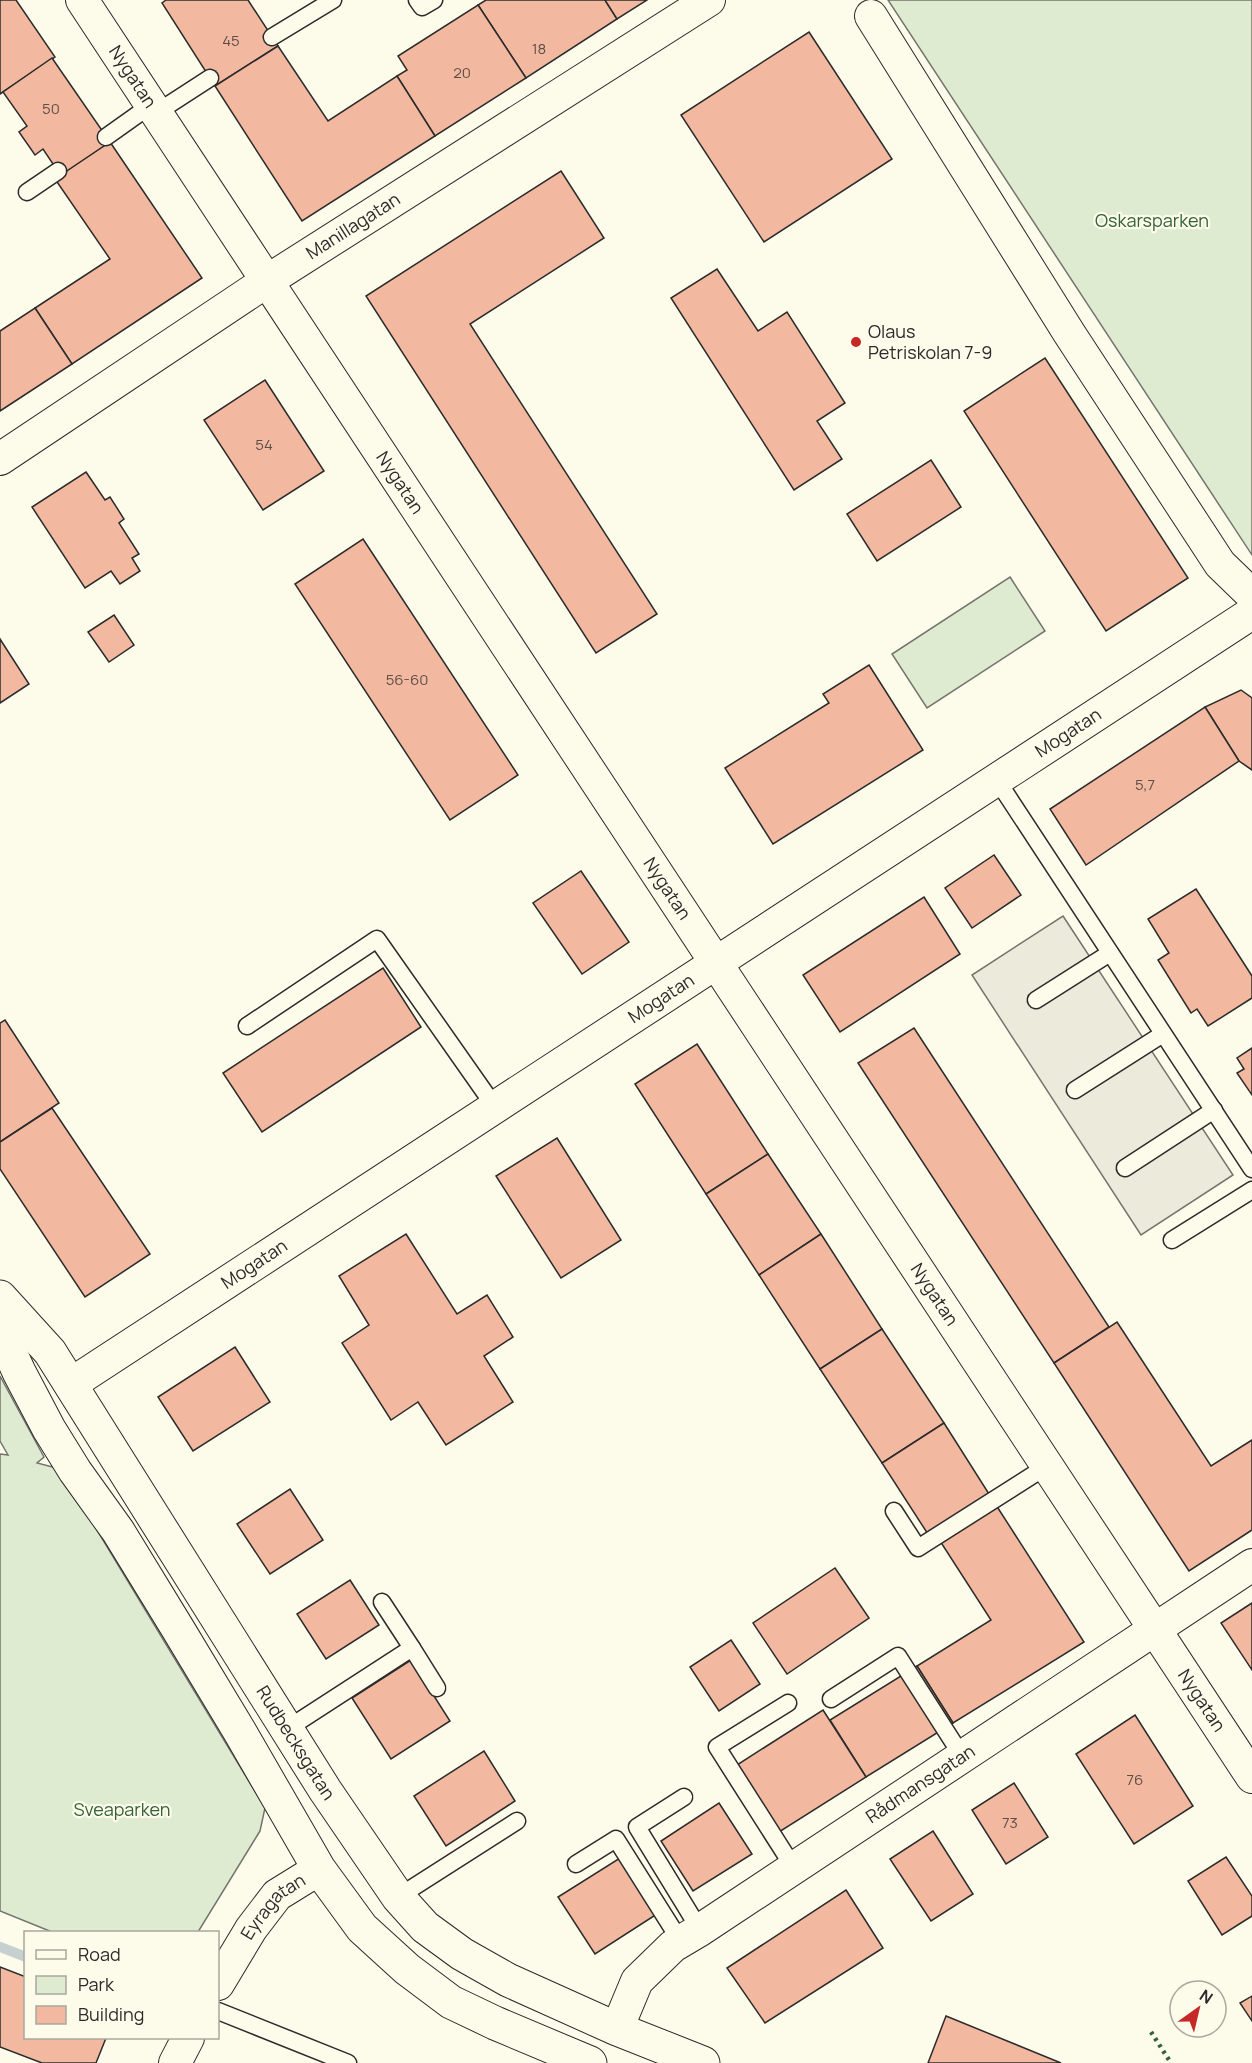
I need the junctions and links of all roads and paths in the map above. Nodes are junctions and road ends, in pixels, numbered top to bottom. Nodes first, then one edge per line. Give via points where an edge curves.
1 (82, 0) edge
2 (333, 0) edge
3 (417, 0) edge
4 (434, 0) edge
5 (709, 0) edge
6 (871, 16) dead end
7 (272, 37) dead end
8 (210, 78) dead end
9 (154, 109) junction
10 (106, 137) dead end
11 (57, 171) dead end
12 (27, 192) dead end
13 (267, 281) junction
14 (0, 459) edge
15 (1252, 595) edge
16 (1252, 613) edge
17 (997, 780) junction
18 (1110, 952) junction
19 (716, 963) junction
20 (1036, 1000) dead end
21 (248, 1026) dead end
22 (1163, 1034) junction
23 (1075, 1090) dead end
24 (495, 1107) junction
25 (1214, 1110) junction
26 (1125, 1168) dead end
27 (1252, 1169) edge
28 (1252, 1190) edge
29 (1172, 1240) dead end
30 (0, 1297) edge
31 (0, 1330) edge
32 (71, 1384) junction
33 (1047, 1466) junction
34 (894, 1510) dead end
35 (1252, 1565) edge
36 (382, 1602) dead end
37 (1154, 1629) junction
38 (412, 1648) junction
39 (437, 1688) dead end
40 (831, 1699) dead end
41 (788, 1703) dead end
42 (287, 1729) junction
43 (962, 1756) junction
44 (1252, 1777) edge
45 (684, 1797) dead end
46 (517, 1821) dead end
47 (576, 1864) dead end
48 (794, 1868) junction
49 (319, 1869) junction
50 (398, 1897) junction
51 (691, 1936) junction
52 (219, 1982) edge
53 (219, 2011) edge
54 (617, 2029) junction
55 (188, 2039) edge
56 (175, 2063) edge
57 (348, 2063) edge
58 (590, 2063) edge
59 (703, 2063) edge

1 - 9 street, Nygatan
2 - 7 lane
3 - 4 lane via 422,7
5 - 13 street, Manillagatan
6 - 15 street via 1069,333 1220,564
8 - 9 lane
9 - 10 lane
9 - 13 street, Nygatan
11 - 12 lane
13 - 14 street, Manillagatan
13 - 19 street, Nygatan
16 - 17 street, Mogatan
17 - 18 lane
17 - 19 street, Mogatan
18 - 20 lane
18 - 22 lane
19 - 24 street, Mogatan
19 - 33 street, Nygatan
21 - 24 lane via 377,939
22 - 23 lane
22 - 25 lane
24 - 32 street, Mogatan
25 - 26 lane
25 - 27 lane
28 - 29 lane
30 - 32 main road, Rudbecksgatan via 50,1352
31 - 49 main road via 49,1430 118,1531
32 - 42 main road, Rudbecksgatan
33 - 34 lane via 918,1548
33 - 37 street, Nygatan
35 - 37 street, Rådmansgatan
36 - 38 lane
37 - 43 street, Rådmansgatan
37 - 44 street, Nygatan
38 - 39 lane
38 - 42 lane
40 - 43 lane via 898,1656
41 - 48 lane via 717,1747
42 - 50 main road, Rudbecksgatan
43 - 48 street, Rådmansgatan
45 - 51 lane via 637,1827
46 - 50 lane
47 - 51 lane via 616,1839
48 - 51 street, Rådmansgatan
49 - 52 street, Eyragatan via 277,1895
49 - 58 main road via 362,1928 451,2002
50 - 54 main road, Rudbecksgatan via 425,1927 462,1954 508,1980
51 - 54 street, Rådmansgatan via 673,1946 637,1981
53 - 57 lane
54 - 59 main road, Rudbecksgatan
55 - 56 street

